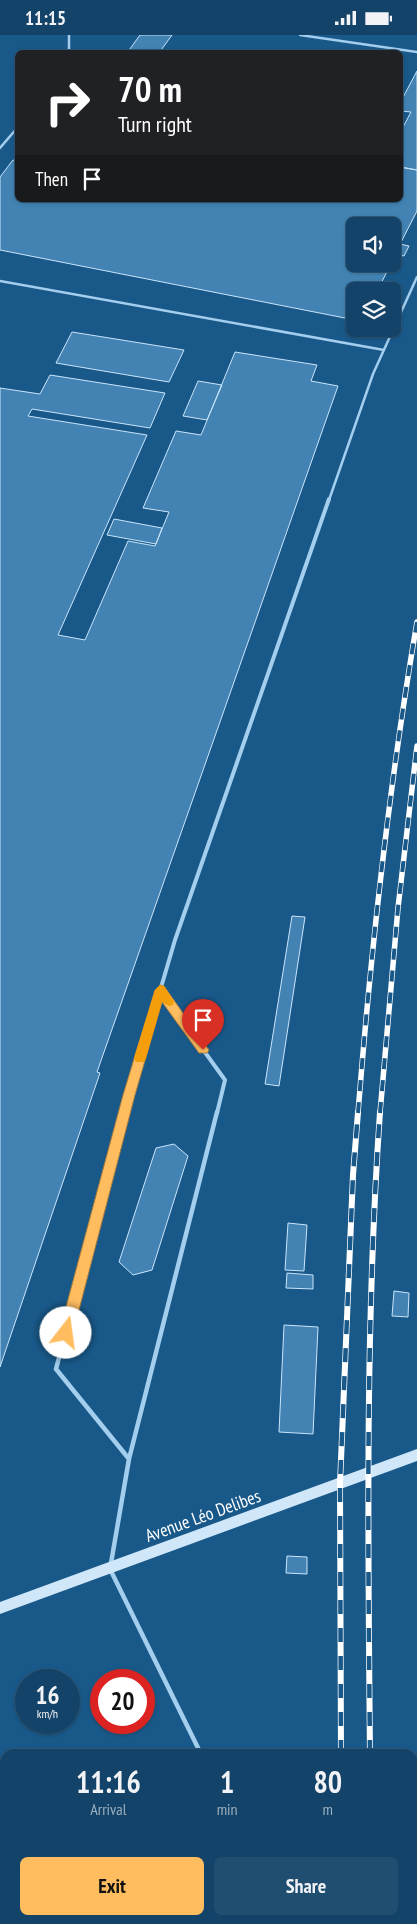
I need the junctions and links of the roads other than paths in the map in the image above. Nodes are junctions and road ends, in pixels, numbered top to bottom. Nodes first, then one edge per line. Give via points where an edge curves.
1 (69, 35) edge
2 (300, 35) edge
3 (69, 50) edge
4 (417, 52) edge
5 (15, 130) edge
6 (0, 148) edge
7 (417, 277) edge
8 (0, 281) edge
9 (384, 350) junction
10 (160, 990) junction
11 (417, 1455) edge
12 (129, 1459) junction
13 (110, 1569) junction
14 (0, 1608) edge
15 (199, 1749) edge

1 - 3 lane
2 - 4 lane
5 - 6 lane
7 - 9 lane
8 - 9 lane
9 - 10 lane via 372,374
10 - 12 lane via 225,1080
10 - 12 lane via 56,1369
11 - 13 main road, Avenue Léo Delibes
12 - 13 lane
13 - 14 main road, Avenue Léo Delibes
13 - 15 lane

